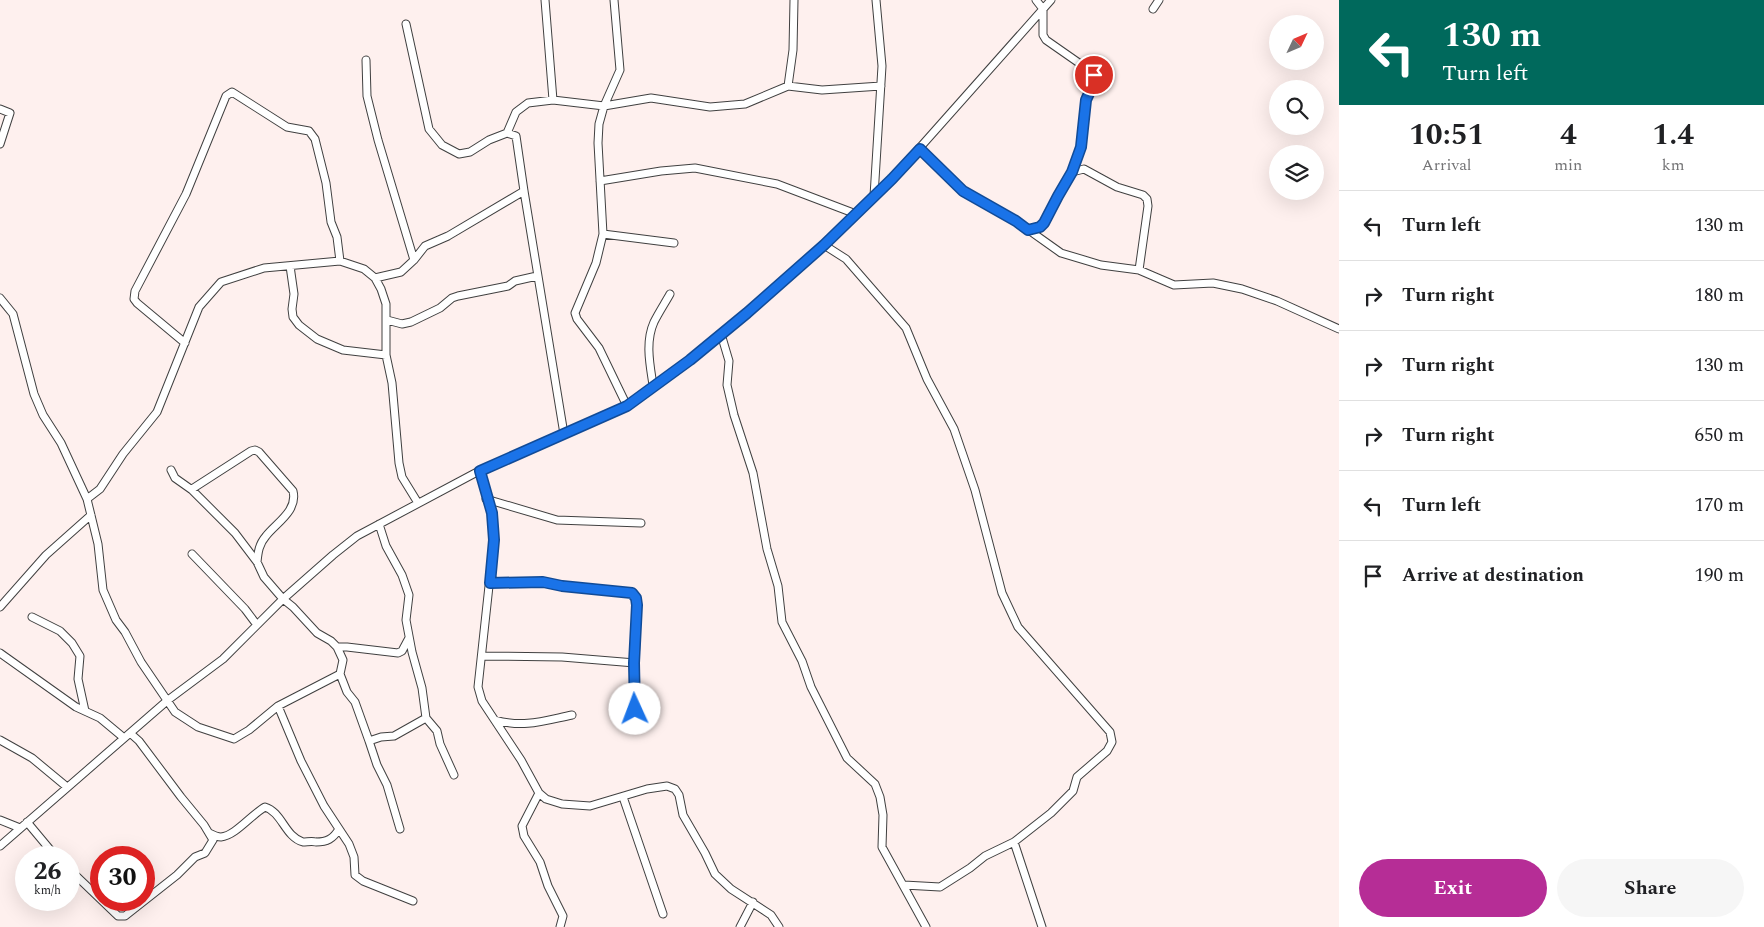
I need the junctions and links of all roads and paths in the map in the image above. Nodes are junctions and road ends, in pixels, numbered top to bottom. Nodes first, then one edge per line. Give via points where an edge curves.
1 (545, 0) edge
2 (614, 0) edge
3 (794, 0) edge
4 (876, 0) edge
5 (1036, 0) edge
6 (1051, 0) edge
7 (1159, 0) edge
8 (1043, 9) junction
9 (1153, 9) dead end
10 (406, 24) dead end
11 (366, 60) dead end
12 (788, 86) junction
13 (881, 86) junction
14 (553, 100) junction
15 (604, 106) junction
16 (0, 109) edge
17 (508, 133) junction
18 (0, 144) edge
19 (920, 149) junction
20 (1072, 172) junction
21 (600, 181) junction
22 (524, 191) junction
23 (874, 196) junction
24 (856, 214) junction
25 (1028, 230) junction
26 (603, 234) junction
27 (674, 242) dead end
28 (824, 245) junction
29 (414, 260) junction
30 (340, 262) junction
31 (290, 266) junction
32 (1140, 270) junction
33 (537, 276) junction
34 (375, 278) junction
35 (670, 294) dead end
36 (0, 298) edge
37 (387, 320) junction
38 (1339, 329) edge
39 (721, 334) junction
40 (185, 342) junction
41 (386, 355) junction
42 (653, 385) junction
43 (627, 406) junction
44 (564, 434) junction
45 (171, 470) dead end
46 (480, 471) junction
47 (192, 489) junction
48 (486, 498) junction
49 (86, 499) junction
50 (418, 503) junction
51 (91, 516) junction
52 (641, 523) dead end
53 (379, 524) junction
54 (192, 554) dead end
55 (257, 562) junction
56 (490, 583) junction
57 (283, 599) junction
58 (0, 607) edge
59 (32, 617) dead end
60 (257, 625) junction
61 (409, 638) junction
62 (337, 648) junction
63 (0, 653) edge
64 (398, 653) junction
65 (482, 656) junction
66 (414, 659) junction
67 (634, 663) junction
68 (340, 674) junction
69 (168, 700) junction
70 (278, 706) junction
71 (85, 711) junction
72 (572, 716) dead end
73 (426, 718) junction
74 (494, 720) junction
75 (644, 723) dead end
76 (127, 735) junction
77 (0, 740) edge
78 (369, 740) junction
79 (454, 775) dead end
80 (67, 787) junction
81 (540, 793) junction
82 (623, 797) junction
83 (0, 820) edge
84 (27, 822) junction
85 (20, 828) junction
86 (339, 829) junction
87 (400, 829) dead end
88 (209, 833) junction
89 (1014, 842) junction
90 (0, 846) edge
91 (47, 846) edge
92 (80, 880) edge
93 (904, 885) junction
94 (413, 901) dead end
95 (753, 902) junction
96 (663, 914) dead end
97 (560, 927) edge
98 (740, 927) edge
99 (779, 927) edge
100 (926, 927) edge
101 (1042, 927) edge

1 - 14 street
2 - 15 street via 620,70
3 - 12 street
4 - 13 street
5 - 8 street
6 - 8 street
7 - 9 street
8 - 19 street
8 - 20 street via 1043,35 1046,40 1094,75 1095,80 1086,100 1081,147
10 - 17 street via 429,129 442,145 459,154 470,152
11 - 29 street via 368,96 378,140
12 - 13 street via 822,90
12 - 15 street via 745,104 710,107 651,98
13 - 23 street
14 - 15 street
14 - 17 street via 528,104 516,112
15 - 21 street via 599,124
16 - 18 street via 10,113
17 - 22 street via 516,136
19 - 23 street
19 - 25 street via 963,191
20 - 25 street via 1044,223
20 - 32 street via 1084,169 1147,199
21 - 24 street via 695,168 777,184
21 - 26 street
22 - 29 street via 425,246
22 - 33 street
23 - 24 street
24 - 28 street
25 - 32 street via 1061,253 1100,265
26 - 27 street
26 - 43 street via 596,263 575,313 599,348
28 - 39 street
28 - 89 street via 846,259 906,328 927,379 954,429 1002,593 1018,627 1110,732 1112,742 1107,751 1077,777 1073,791
29 - 34 street via 401,272
30 - 31 street
30 - 34 street via 364,269
30 - 40 street via 315,139 309,131 287,127 232,92 226,96 186,194 135,291 137,303
31 - 40 street via 264,268 220,282 199,307
31 - 41 street via 293,317 299,325 317,339 343,350
32 - 38 street via 1174,285 1213,283 1242,289
33 - 37 street via 515,280 508,286 458,296 411,322 402,324
33 - 44 street
34 - 37 street via 386,304
35 - 42 street via 653,323 648,353
36 - 49 street via 13,314 34,394
37 - 41 street
39 - 42 street
39 - 93 street via 729,361 727,385 753,473 767,549 778,586 782,622 847,758 875,784 883,816 882,847
40 - 49 street via 157,412 123,454 100,490
41 - 50 street via 402,477
42 - 43 street
43 - 44 street
44 - 46 street
45 - 47 street via 175,478
46 - 48 street
46 - 50 street
47 - 55 street via 236,533
47 - 55 street via 251,451 260,452 293,491 294,497 288,511 265,536 258,550
48 - 52 street via 558,520
48 - 56 street via 492,513 494,540
49 - 51 street
50 - 53 street
51 - 58 street via 46,555
51 - 69 street via 107,602 141,662
53 - 57 street via 333,555
53 - 61 street via 409,595 406,620
54 - 60 street
55 - 57 street via 264,577
56 - 65 street
56 - 67 street via 543,582 632,593 637,605
57 - 60 street
57 - 62 street
59 - 71 street via 60,631 80,656 78,679
60 - 69 street via 224,659
61 - 64 street
61 - 66 street
62 - 64 street
62 - 68 street via 343,660
63 - 71 street
64 - 66 street
65 - 67 street via 562,657
65 - 74 street via 478,687 482,701
66 - 73 street
67 - 75 street via 635,709
68 - 70 street
68 - 78 street
69 - 70 street via 175,712 198,727 234,739
69 - 76 street
70 - 86 street via 301,761
71 - 76 street
72 - 74 street via 525,725
73 - 78 street via 394,736
73 - 79 street via 437,731
74 - 81 street
76 - 80 street
76 - 88 street via 138,741
77 - 80 street via 32,758
78 - 87 street
80 - 84 street
81 - 82 street via 546,799 562,804 590,806
81 - 97 street via 522,826 563,916
82 - 95 street via 654,788 668,786 675,789 683,815 715,874 731,889
82 - 96 street
83 - 85 street
84 - 85 street
84 - 91 street
85 - 90 street
86 - 88 street via 325,842 303,842 287,830 272,809 265,807 232,834 221,837
86 - 94 street via 354,857 356,876
88 - 92 street via 213,840 205,853 195,857 126,916 118,916
89 - 93 street via 985,856 940,887
89 - 101 street
93 - 100 street
95 - 98 street
95 - 99 street via 771,915

